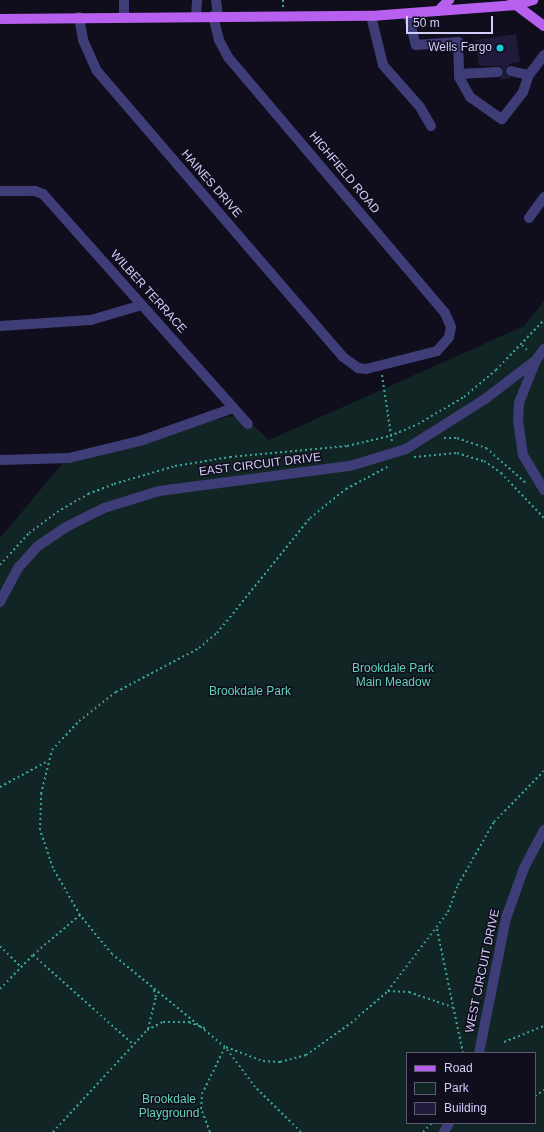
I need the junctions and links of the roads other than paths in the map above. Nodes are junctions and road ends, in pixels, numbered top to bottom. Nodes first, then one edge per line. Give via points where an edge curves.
1 (124, 0) edge
2 (197, 0) edge
3 (216, 0) edge
4 (449, 0) edge
5 (533, 0) edge
6 (513, 3) edge
7 (438, 11) junction
8 (408, 14) junction
9 (196, 16) junction
10 (215, 16) junction
11 (371, 16) junction
12 (79, 17) junction
13 (124, 17) junction
14 (0, 19) edge
15 (544, 26) edge
16 (544, 55) edge
17 (511, 71) dead end
18 (498, 72) dead end
19 (459, 74) junction
20 (529, 75) junction
21 (431, 126) dead end
22 (0, 191) edge
23 (544, 197) edge
24 (529, 218) dead end
25 (142, 305) junction
26 (0, 326) edge
27 (444, 344) joint
28 (544, 349) edge
29 (536, 360) junction
30 (233, 408) junction
31 (248, 424) dead end
32 (0, 460) edge
33 (544, 490) edge
34 (0, 602) edge
35 (544, 830) edge
36 (479, 1052) edge

1 - 13 street
2 - 9 street
3 - 10 street, HIGHFIELD ROAD
4 - 7 main road
5 - 6 main road
6 - 7 main road
6 - 15 main road
7 - 8 main road
8 - 11 main road
8 - 19 street via 416,45 458,42
9 - 10 main road
9 - 13 main road
10 - 11 main road
10 - 27 street, HIGHFIELD ROAD via 219,40 228,57 445,313 451,327
11 - 21 street via 384,65 420,107
12 - 13 main road
12 - 14 main road
12 - 27 street, HAINES DRIVE via 83,40 97,71 342,357 358,368 381,367 427,354
16 - 20 street
17 - 20 street
18 - 19 street
19 - 20 street via 470,98 502,119 523,92
22 - 25 street, WILBER TERRACE via 35,191 43,194
23 - 24 street
25 - 26 street via 91,320
25 - 30 street, WILBER TERRACE
28 - 29 street
29 - 33 street via 519,403 518,420 523,455
29 - 34 street, EAST CIRCUIT DRIVE via 485,399 406,449 350,466 159,491 104,508 66,527 38,546 19,567
30 - 31 street, WILBER TERRACE
30 - 32 street via 140,441 69,458
35 - 36 street, WEST CIRCUIT DRIVE via 524,868 506,918

